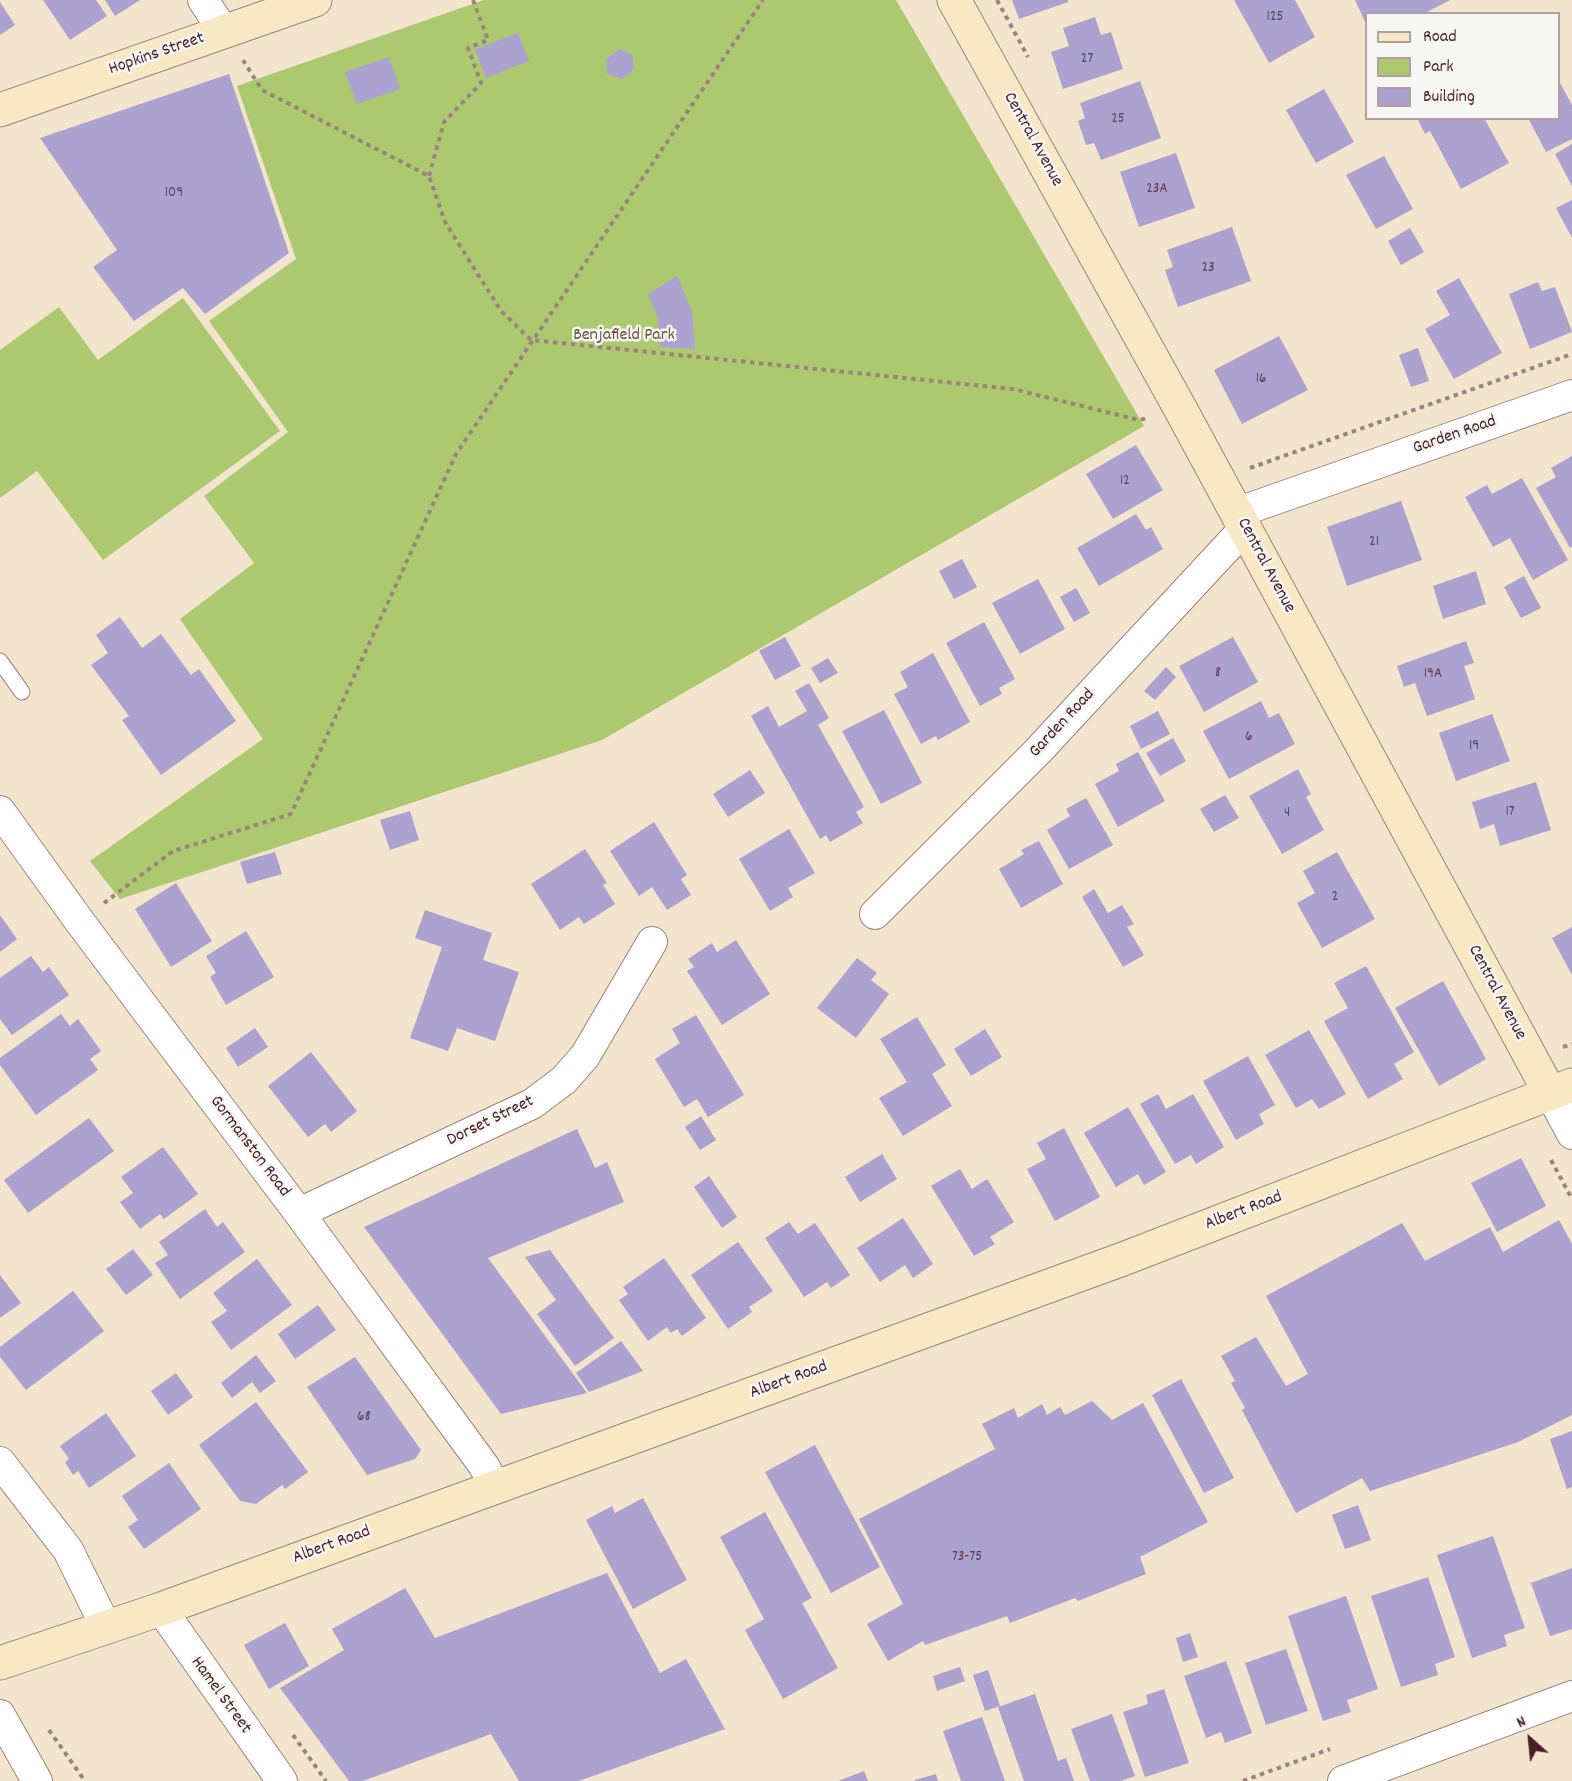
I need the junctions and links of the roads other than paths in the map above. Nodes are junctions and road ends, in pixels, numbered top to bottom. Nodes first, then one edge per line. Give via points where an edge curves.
1 (203, 0) edge
2 (315, 0) edge
3 (954, 0) edge
4 (224, 32) junction
5 (0, 110) edge
6 (1572, 395) edge
7 (1240, 521) junction
8 (0, 663) edge
9 (22, 692) dead end
10 (0, 811) edge
11 (875, 914) dead end
12 (652, 942) dead end
13 (1561, 1089) edge
14 (1572, 1134) edge
15 (299, 1213) junction
16 (0, 1462) edge
17 (495, 1486) junction
18 (161, 1609) junction
19 (106, 1627) junction
20 (0, 1663) edge
21 (1572, 1696) edge
22 (0, 1714) edge
23 (37, 1781) edge
24 (282, 1781) edge
25 (1343, 1781) edge

1 - 4 street
2 - 4 street, Hopkins Street
3 - 7 street, Central Avenue
4 - 5 street, Hopkins Street
6 - 7 street, Garden Road
7 - 11 street, Garden Road via 1038,751
7 - 13 street, Central Avenue
8 - 9 lane
10 - 15 street, Gormanston Road
12 - 15 street, Dorset Street via 585,1056 556,1086 532,1104
13 - 14 street, Central Avenue
13 - 17 street, Albert Road via 1142,1252
15 - 17 street, Gormanston Road
16 - 19 street via 68,1550
17 - 18 street, Albert Road
18 - 19 street, Albert Road
18 - 24 street, Hamel Street
19 - 20 street, Albert Road
21 - 25 street
22 - 23 street

